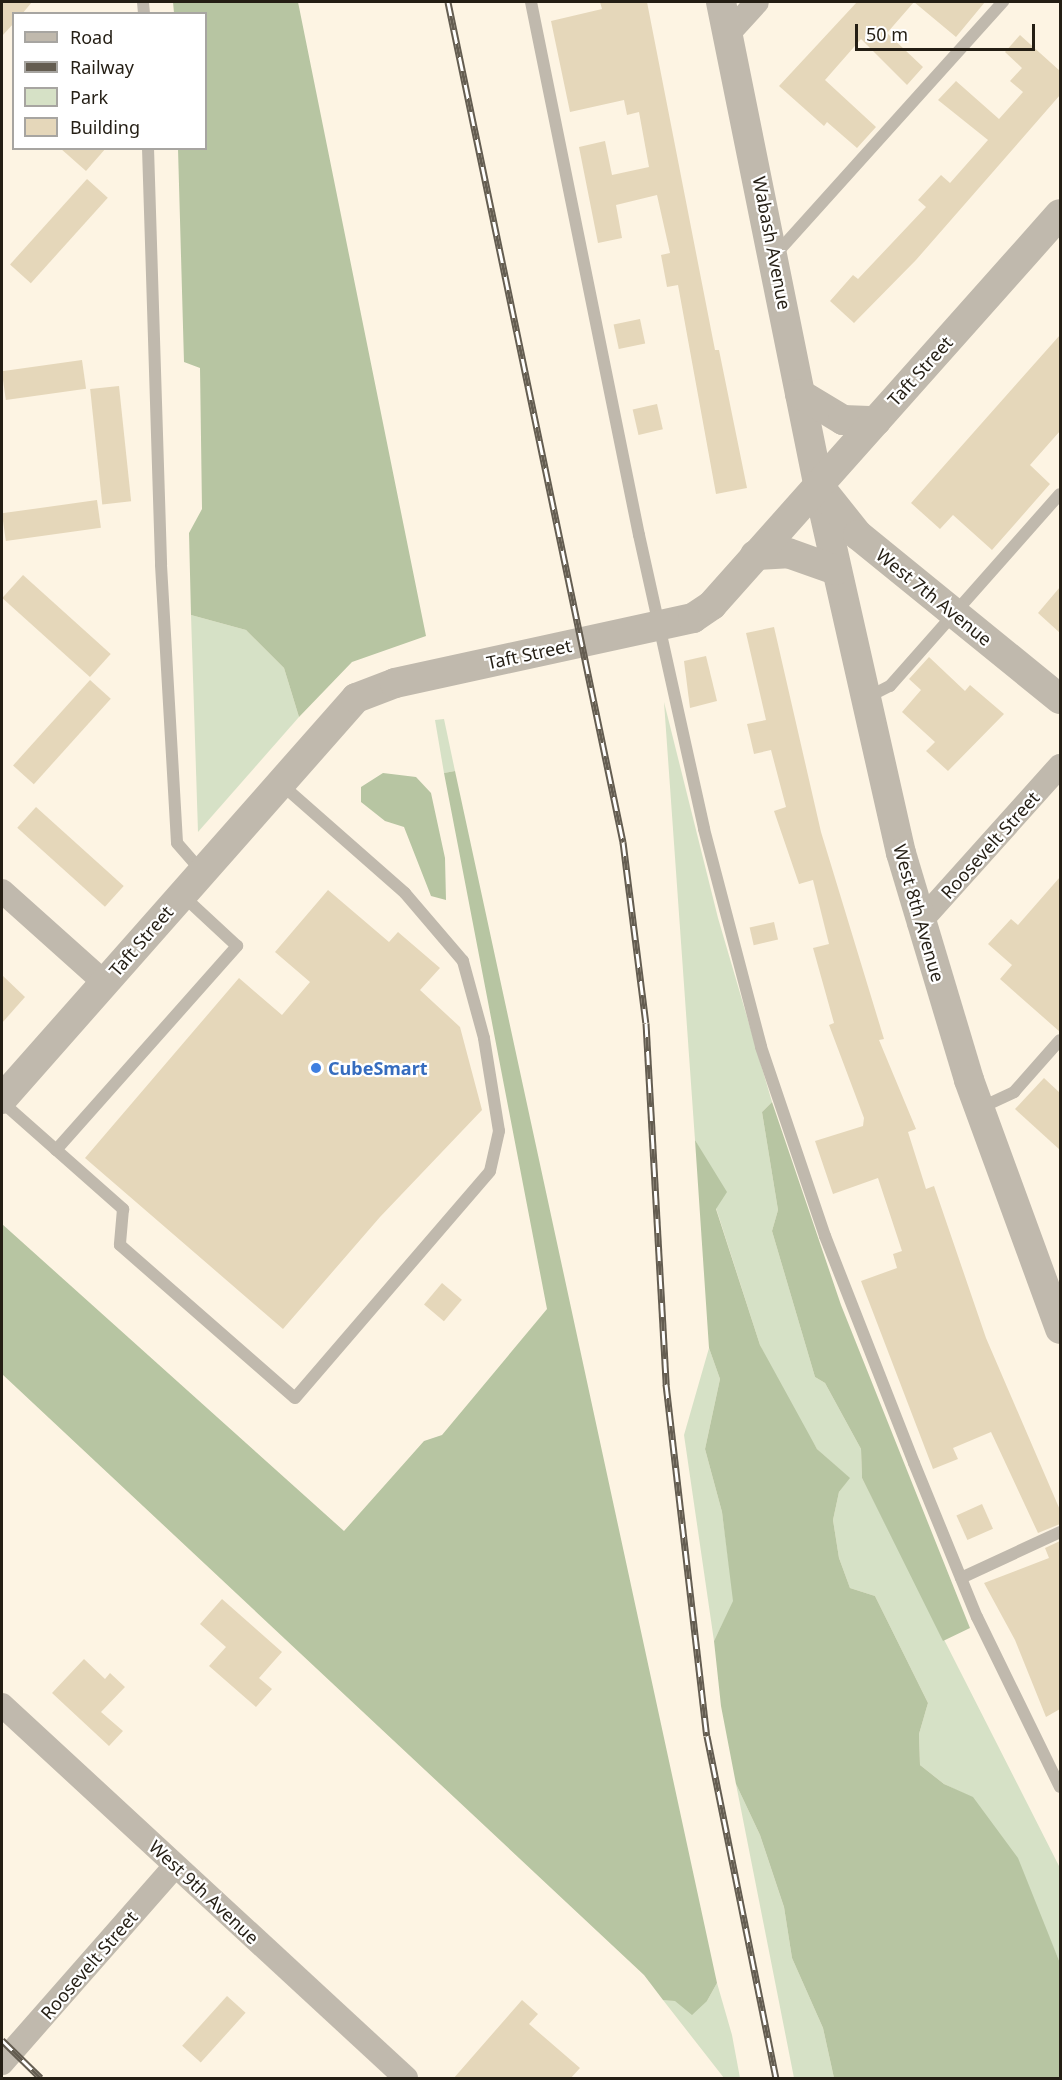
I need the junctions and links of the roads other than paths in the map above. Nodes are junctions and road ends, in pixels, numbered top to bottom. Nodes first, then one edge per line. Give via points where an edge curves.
1 (531, 2) edge
2 (721, 2) edge
3 (757, 2) edge
4 (1003, 2) edge
5 (728, 34) junction
6 (148, 150) edge
7 (1060, 214) edge
8 (775, 255) junction
9 (800, 394) junction
10 (876, 421) junction
11 (818, 485) junction
12 (1060, 494) edge
13 (755, 555) junction
14 (836, 570) junction
15 (954, 614) junction
16 (659, 626) junction
17 (863, 699) junction
18 (1060, 699) edge
19 (1060, 766) edge
20 (280, 783) junction
21 (202, 872) junction
22 (2, 891) edge
23 (182, 895) junction
24 (920, 923) junction
25 (105, 983) junction
26 (1060, 1040) edge
27 (2, 1101) edge
28 (979, 1109) junction
29 (56, 1150) junction
30 (1058, 1316) edge
31 (1060, 1532) edge
32 (961, 1578) junction
33 (2, 1705) edge
34 (1060, 1787) edge
35 (175, 1866) junction
36 (2, 2063) edge
37 (406, 2079) edge

1 - 16 lane
2 - 5 street, Wabash Avenue
3 - 5 street
4 - 8 lane
5 - 8 street, Wabash Avenue
6 - 21 lane via 160,565 177,843
7 - 10 street, Taft Street
8 - 9 street, Wabash Avenue
9 - 10 street via 843,420
9 - 11 street, Wabash Avenue
10 - 11 street, Taft Street
11 - 13 street, Taft Street
11 - 14 street, West 8th Avenue
11 - 15 street, West 7th Avenue via 858,535
12 - 15 lane
13 - 14 street via 788,553
13 - 16 street, Taft Street via 712,605 693,618
14 - 17 street, West 8th Avenue
15 - 17 lane via 890,686
15 - 18 street, West 7th Avenue
16 - 20 street, Taft Street via 371,690 356,698
16 - 32 lane via 704,829 761,1047 825,1236
17 - 24 street, West 8th Avenue
19 - 24 street, Roosevelt Street
20 - 21 street, Taft Street
20 - 29 lane via 405,893 464,961 484,1038 498,1131 490,1171 296,1398 120,1245 123,1209
21 - 23 street, Taft Street
22 - 25 street
23 - 25 street, Taft Street
23 - 29 lane via 237,946
24 - 28 street, West 8th Avenue
25 - 27 street, Taft Street
26 - 28 lane via 1014,1092
27 - 29 lane
28 - 30 street, West 8th Avenue
31 - 32 lane
32 - 34 lane
33 - 35 street, West 9th Avenue
35 - 36 street, Roosevelt Street
35 - 37 street, West 9th Avenue

